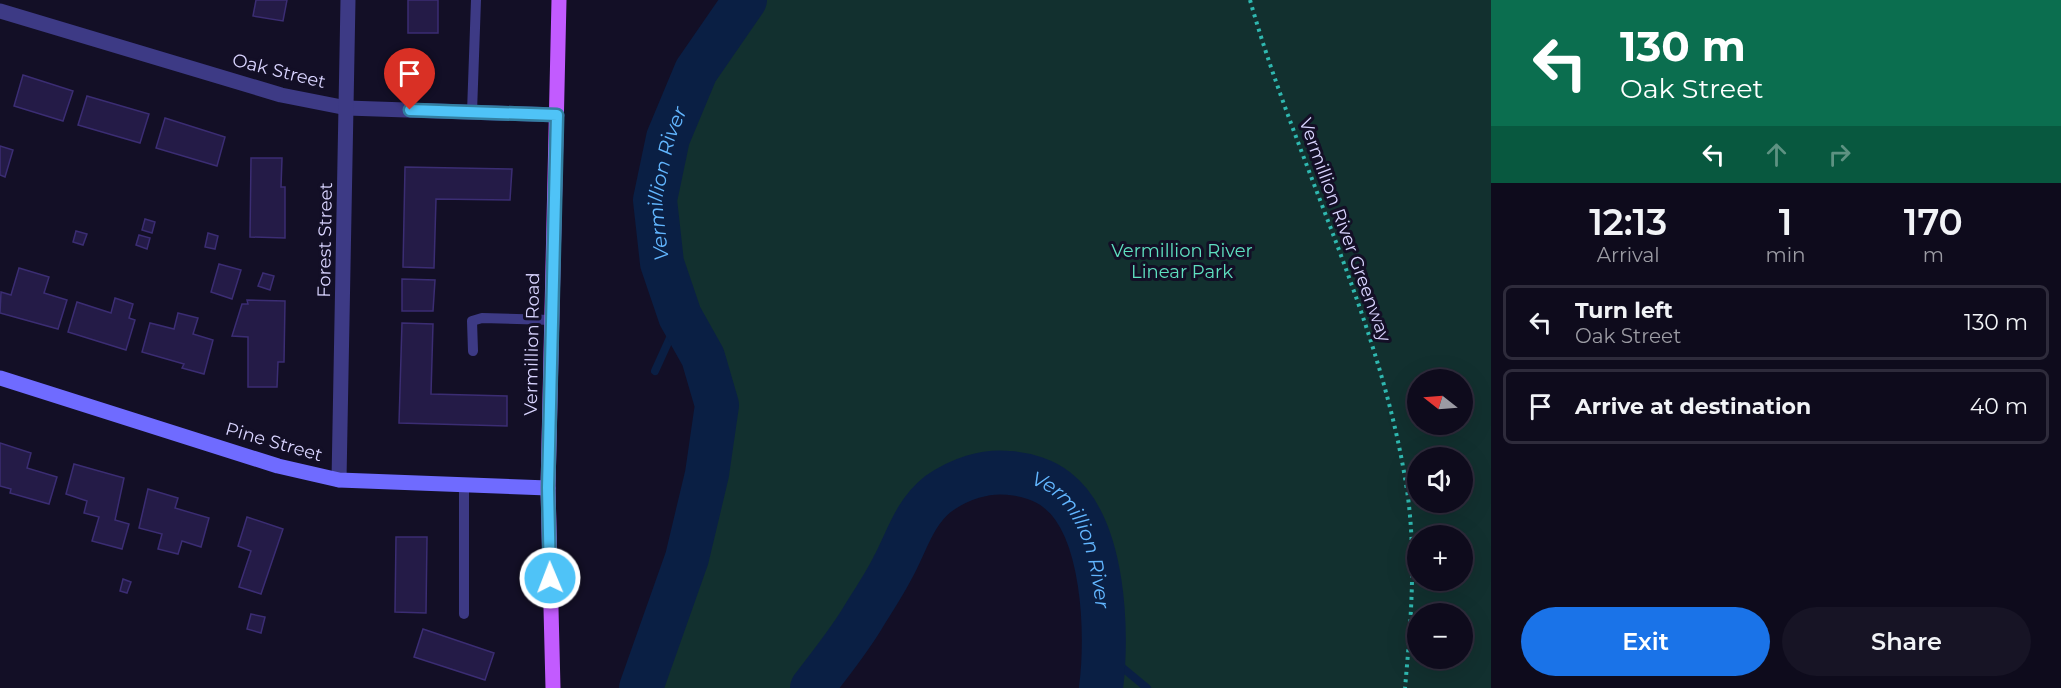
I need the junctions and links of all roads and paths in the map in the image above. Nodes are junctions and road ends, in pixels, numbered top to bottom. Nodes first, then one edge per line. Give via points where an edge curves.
1 (348, 0) edge
2 (476, 0) edge
3 (559, 0) edge
4 (1250, 0) edge
5 (0, 11) edge
6 (347, 108) junction
7 (472, 112) junction
8 (557, 115) junction
9 (552, 320) junction
10 (474, 351) dead end
11 (0, 378) edge
12 (339, 480) junction
13 (464, 485) junction
14 (548, 488) junction
15 (464, 614) dead end
16 (553, 688) edge
17 (1405, 688) edge

1 - 6 street, Forest Street
2 - 7 lane
3 - 8 main road, Vermillion Road
4 - 17 path, Vermillion River Greenway via 1264,50 1371,334 1407,485 1414,597
5 - 6 street, Oak Street via 281,95
6 - 7 street, Oak Street
6 - 12 street, Forest Street
7 - 8 street, Oak Street
8 - 9 main road, Vermillion Road
9 - 10 lane via 472,321
9 - 14 main road, Vermillion Road
11 - 12 street, Pine Street via 278,466
12 - 13 street, Pine Street
13 - 14 street, Pine Street
13 - 15 lane
14 - 16 main road, Vermillion Road

